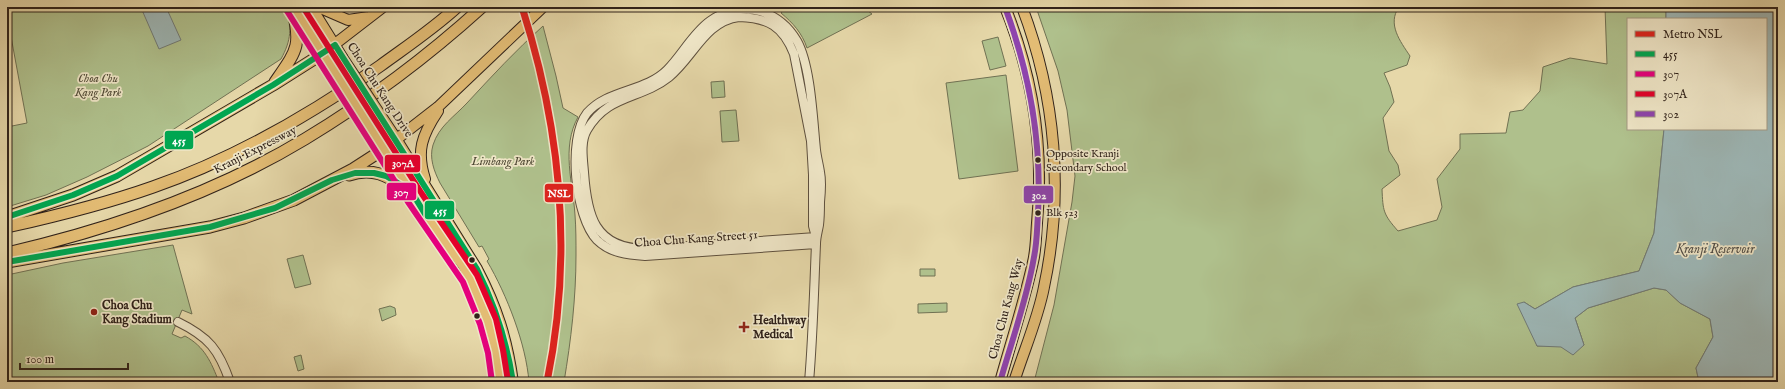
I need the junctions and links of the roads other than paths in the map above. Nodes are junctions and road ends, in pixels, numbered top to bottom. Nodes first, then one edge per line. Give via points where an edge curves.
1 (293, 7) edge
2 (311, 7) edge
3 (318, 7) edge
4 (383, 7) edge
5 (456, 7) edge
6 (482, 7) edge
7 (543, 7) edge
8 (1005, 7) edge
9 (1022, 7) edge
10 (371, 17) junction
11 (335, 45) junction
12 (322, 54) junction
13 (273, 85) junction
14 (438, 106) junction
15 (394, 137) junction
16 (382, 147) junction
17 (332, 180) junction
18 (411, 191) junction
19 (430, 194) junction
20 (7, 218) edge
21 (7, 227) edge
22 (816, 240) junction
23 (7, 253) edge
24 (7, 262) edge
25 (178, 322) dead end
26 (811, 379) edge
27 (230, 382) edge
28 (500, 382) edge
29 (513, 382) edge
30 (1000, 382) edge
31 (1014, 382) edge

1 - 12 main road
1 - 13 highway via 298,33 297,44 293,57
2 - 11 main road, Choa Chu Kang Drive
3 - 10 main road via 348,20
4 - 10 main road
5 - 21 highway, Kranji Expressway via 439,24 336,97 238,151 155,187 63,214
6 - 23 highway, Kranji Expressway via 451,36 405,71 306,139 254,167 124,221
7 - 14 main road
8 - 30 main road, Choa Chu Kang Way via 1030,85 1035,110 1040,180 1033,261
9 - 31 main road via 1033,36 1045,83 1051,114 1056,174 1052,240 1044,288
10 - 11 main road
11 - 12 main road
11 - 15 main road, Choa Chu Kang Drive, bridge
12 - 13 highway
12 - 16 main road, bridge
13 - 20 highway via 118,176
14 - 15 main road
14 - 19 main road via 438,111 425,131 420,148 422,169
15 - 16 main road
15 - 19 main road, Choa Chu Kang Drive
16 - 17 highway
16 - 18 main road
17 - 18 highway via 355,173 374,172
17 - 24 highway via 275,208 210,227
18 - 28 main road via 472,281 492,334
19 - 29 main road, Choa Chu Kang Drive via 478,269 495,306
22 - 22 street, Choa Chu Kang Street 51 via 645,256 613,251 597,240 581,212 576,161 579,128 587,114 600,102 618,92 658,77 667,70 710,22 725,13 742,10 770,14 796,40 805,60 820,174 819,225
22 - 26 street, Choa Chu Kang Street 51
25 - 27 street via 209,341 220,357

